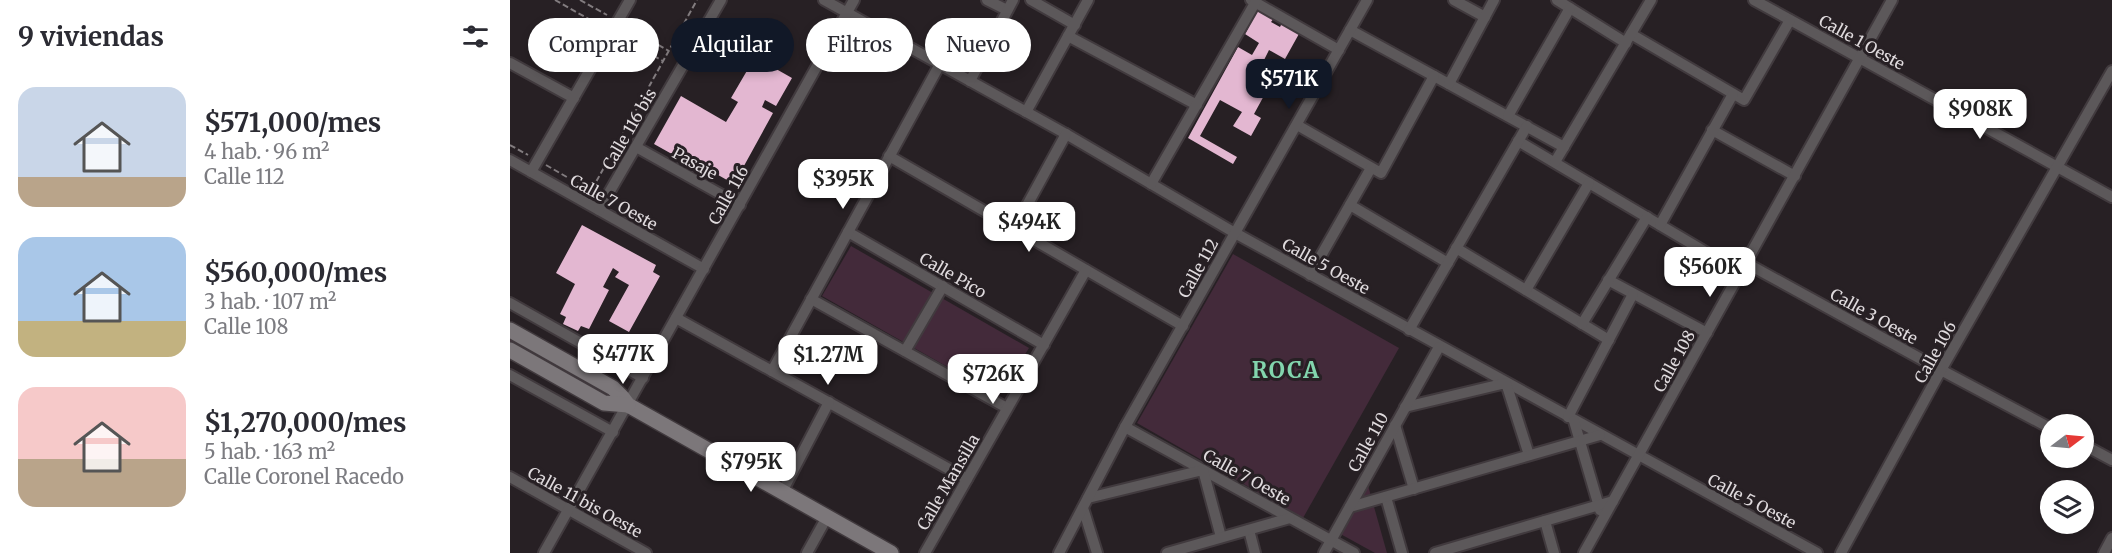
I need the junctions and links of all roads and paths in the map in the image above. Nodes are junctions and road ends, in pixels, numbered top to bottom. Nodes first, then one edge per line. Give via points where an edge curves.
1 (630, 0) edge
2 (698, 0) edge
3 (721, 0) edge
4 (824, 0) edge
5 (854, 0) edge
6 (987, 0) edge
7 (1013, 0) edge
8 (1030, 0) edge
9 (1088, 0) edge
10 (1367, 0) edge
11 (1494, 0) edge
12 (1557, 0) edge
13 (1651, 0) edge
14 (1754, 0) edge
15 (1892, 0) edge
16 (1457, 1) edge
17 (1258, 2) edge
18 (1570, 8) junction
19 (1007, 10) junction
20 (847, 13) junction
21 (1485, 17) junction
22 (1790, 20) junction
23 (1074, 25) junction
24 (1350, 30) junction
25 (1068, 36) junction
26 (1628, 38) junction
27 (1339, 50) junction
28 (925, 56) edge
29 (1861, 58) junction
30 (510, 63) edge
31 (2112, 71) edge
32 (936, 72) edge
33 (954, 72) edge
34 (1434, 76) junction
35 (970, 81) junction
36 (1449, 84) junction
37 (1733, 94) junction
38 (574, 98) junction
39 (1197, 105) junction
40 (1026, 112) junction
41 (1508, 116) junction
42 (1297, 124) junction
43 (1527, 126) junction
44 (1712, 130) junction
45 (1066, 134) junction
46 (1518, 141) junction
47 (510, 145) edge
48 (636, 147) junction
49 (1564, 147) junction
50 (889, 156) junction
51 (510, 160) edge
52 (538, 160) junction
53 (1555, 162) junction
54 (2056, 166) junction
55 (1376, 171) junction
56 (531, 172) junction
57 (1795, 176) junction
58 (1590, 183) junction
59 (1151, 184) junction
60 (2112, 197) edge
61 (740, 205) junction
62 (1350, 205) junction
63 (599, 210) junction
64 (1647, 217) junction
65 (1660, 225) junction
66 (1014, 229) junction
67 (848, 232) junction
68 (1235, 233) junction
69 (1456, 248) junction
70 (1448, 262) junction
71 (1744, 268) junction
72 (704, 269) junction
73 (1086, 270) junction
74 (1310, 275) junction
75 (1608, 280) junction
76 (943, 286) junction
77 (1526, 290) junction
78 (1634, 294) junction
79 (811, 299) junction
80 (510, 303) edge
81 (676, 318) junction
82 (1582, 324) junction
83 (1183, 326) junction
84 (510, 330) edge
85 (1409, 330) junction
86 (1707, 333) junction
87 (1609, 340) junction
88 (1044, 345) junction
89 (1439, 346) junction
90 (510, 350) edge
91 (905, 351) junction
92 (772, 370) junction
93 (1941, 370) junction
94 (510, 375) edge
95 (643, 378) junction
96 (1506, 383) junction
97 (829, 402) junction
98 (628, 405) junction
99 (1405, 407) junction
100 (1007, 408) junction
101 (1571, 419) junction
102 (2040, 423) edge
103 (1395, 425) junction
104 (1125, 427) junction
105 (613, 432) junction
106 (1600, 435) junction
107 (1580, 441) junction
108 (2094, 450) edge
109 (1529, 455) junction
110 (1638, 457) junction
111 (2112, 460) edge
112 (1203, 470) junction
113 (510, 477) edge
114 (967, 479) junction
115 (1414, 489) junction
116 (782, 492) junction
117 (1386, 497) junction
118 (1613, 501) junction
119 (1085, 503) junction
120 (1599, 505) junction
121 (1350, 507) junction
122 (569, 510) junction
123 (827, 517) junction
124 (1290, 518) junction
125 (1603, 519) junction
126 (1545, 521) junction
127 (1249, 530) junction
128 (1221, 537) junction
129 (2112, 538) edge
130 (1331, 540) junction
131 (544, 553) edge
132 (646, 553) edge
133 (807, 553) edge
134 (891, 553) edge
135 (924, 553) edge
136 (1059, 553) edge
137 (1097, 553) edge
138 (1167, 553) edge
139 (1255, 553) edge
140 (1324, 553) edge
141 (1354, 553) edge
142 (1402, 553) edge
143 (1436, 553) edge
144 (1554, 553) edge
145 (1584, 553) edge
146 (1817, 553) edge
147 (1841, 553) edge
148 (2104, 553) edge

1 - 38 street
2 - 52 path via 591,190
3 - 48 street, Calle 116 bis
4 - 20 street, Calle 5 Oeste
5 - 20 street, Calle 116
6 - 19 street
7 - 19 street
8 - 23 street
9 - 23 street
10 - 24 street, Calle 112
11 - 21 street
12 - 18 street
13 - 26 street
14 - 22 street, Calle 1 Oeste
15 - 29 street, Calle 108
16 - 21 street
17 - 27 street
17 - 39 street
18 - 26 street
18 - 41 street
19 - 35 street
20 - 28 street, Calle 5 Oeste
20 - 61 street, Calle 116
21 - 36 street
22 - 29 street, Calle 1 Oeste
22 - 37 street via 1744,100
23 - 25 street
24 - 27 street, Calle 112
24 - 34 street
25 - 39 street
25 - 40 street
26 - 37 street
26 - 49 street
27 - 42 street, Calle 112
29 - 54 street, Calle 1 Oeste
29 - 57 street, Calle 108
30 - 38 street
31 - 54 street, Calle 106
32 - 50 street
33 - 35 street, Calle 5 Oeste
34 - 36 street
34 - 55 street
35 - 40 street, Calle 5 Oeste
36 - 41 street
37 - 44 street
38 - 52 street
39 - 59 street
40 - 45 street, Calle 5 Oeste
41 - 43 street
42 - 55 street
42 - 68 street, Calle 112
43 - 46 street
43 - 49 street
44 - 57 street
44 - 65 street
45 - 59 street, Calle 5 Oeste
45 - 66 street
46 - 53 street, Calle 3 Oeste
46 - 69 street
47 - 52 path
48 - 61 street, Pasaje
48 - 63 street, Calle 116 bis
49 - 53 street
50 - 66 street
50 - 67 street
51 - 56 street, Calle 7 Oeste
52 - 56 street
53 - 58 street, Calle 3 Oeste
54 - 60 street, Calle 1 Oeste
54 - 93 street, Calle 106
55 - 62 street
56 - 63 street, Calle 7 Oeste
57 - 71 street, Calle 108
58 - 64 street, Calle 3 Oeste
58 - 77 street
59 - 68 street, Calle 5 Oeste
61 - 72 street, Calle 116
62 - 70 street
62 - 74 street
63 - 72 street, Calle 7 Oeste
64 - 65 street, Calle 3 Oeste
64 - 75 street
65 - 71 street, Calle 3 Oeste
66 - 73 street
67 - 76 street, Calle Pico
67 - 79 street
68 - 74 street, Calle 5 Oeste
68 - 83 street, Calle 112
69 - 70 street
69 - 77 street
70 - 85 street
71 - 86 street, Calle 108
71 - 93 street, Calle 3 Oeste
72 - 81 street, Calle 116
73 - 83 street
73 - 88 street, Calle Mansilla
74 - 85 street, Calle 5 Oeste
75 - 78 street
75 - 82 street
76 - 88 street, Calle Pico
76 - 91 street
77 - 82 street
78 - 86 street
78 - 87 street
79 - 91 street
79 - 92 street
80 - 95 street
81 - 92 street
81 - 95 street, Calle 116
82 - 87 street
83 - 104 street, Calle 112
84 - 98 main road via 613,388
85 - 89 street, Calle 5 Oeste
86 - 110 street, Calle 108
87 - 101 street
88 - 100 street, Calle Mansilla
89 - 96 street, Calle 5 Oeste
89 - 99 street, Calle 110
90 - 98 main road via 604,403
91 - 100 street
92 - 97 street
93 - 102 street, Calle 3 Oeste
93 - 147 street, Calle 106
94 - 105 street
95 - 98 street, Calle 116
96 - 99 street
96 - 101 street, Calle 5 Oeste
96 - 109 street
97 - 114 street
97 - 116 street
98 - 105 street, Calle 116
98 - 116 main road
99 - 103 street, Calle 110
100 - 114 street, Calle Mansilla
101 - 106 street, Calle 5 Oeste
101 - 107 street
103 - 115 street
103 - 121 street, Calle 110
104 - 112 street, Calle 7 Oeste
104 - 119 street, Calle 112
105 - 122 street
106 - 107 street
106 - 110 street, Calle 5 Oeste
107 - 109 street
107 - 120 street
108 - 111 street
109 - 115 street
110 - 118 street, Calle 108
110 - 146 street, Calle 5 Oeste
112 - 119 street
112 - 124 street, Calle 7 Oeste
112 - 128 street
113 - 122 street, Calle 11 bis Oeste
114 - 135 street, Calle Mansilla
115 - 117 street
116 - 123 main road
117 - 121 street
117 - 142 street
118 - 120 street
118 - 125 street, Calle 108
119 - 136 street, Calle 112
119 - 137 street
120 - 125 street
120 - 126 street
121 - 130 street, Calle 110
122 - 131 street
122 - 132 street, Calle 11 bis Oeste
123 - 133 street
123 - 134 main road
124 - 127 street
124 - 130 street, Calle 7 Oeste
125 - 145 street, Calle 108
126 - 143 street
126 - 144 street
127 - 128 street
127 - 139 street
128 - 138 street
129 - 148 street
130 - 140 street, Calle 110
130 - 141 street, Calle 7 Oeste

